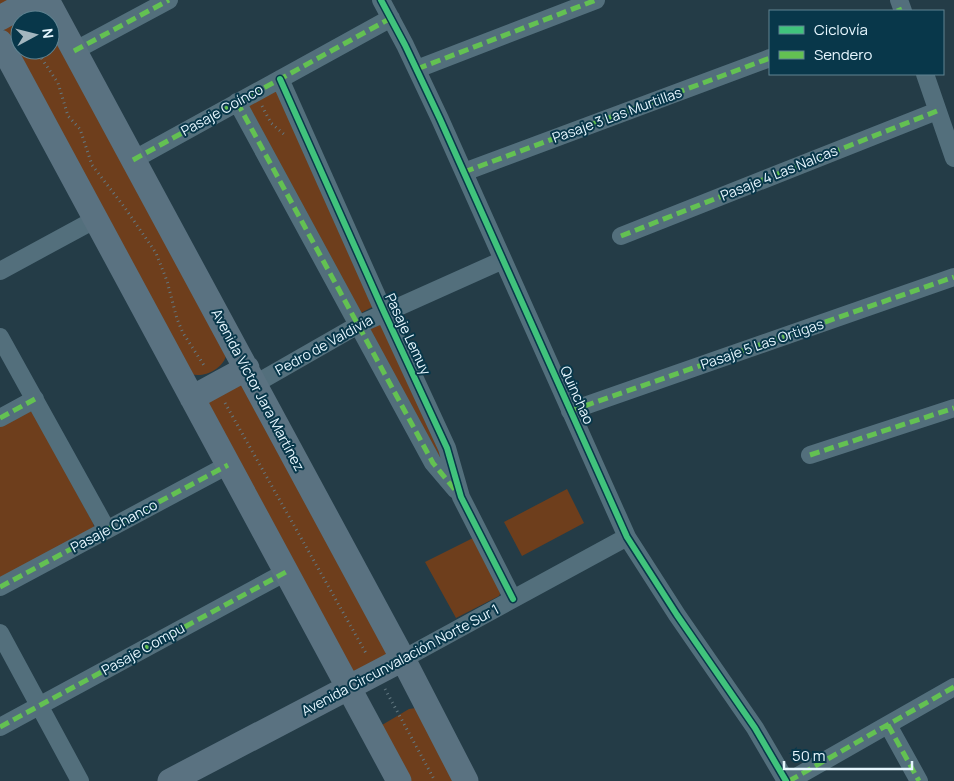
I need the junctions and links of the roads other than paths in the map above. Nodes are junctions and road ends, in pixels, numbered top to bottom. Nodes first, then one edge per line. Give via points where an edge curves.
1 (33, 0) edge
2 (47, 0) edge
3 (169, 0) edge
4 (381, 0) edge
5 (596, 0) edge
6 (0, 18) edge
7 (391, 18) junction
8 (0, 42) edge
9 (74, 51) junction
10 (769, 58) edge
11 (417, 69) junction
12 (925, 75) edge
13 (280, 78) junction
14 (237, 102) junction
15 (938, 111) junction
16 (954, 158) edge
17 (133, 160) junction
18 (464, 172) junction
19 (96, 219) junction
20 (621, 236) dead end
21 (502, 260) junction
22 (0, 271) edge
23 (954, 277) edge
24 (384, 312) junction
25 (358, 325) junction
26 (0, 337) edge
27 (251, 376) junction
28 (192, 398) junction
29 (35, 399) junction
30 (954, 408) edge
31 (570, 411) junction
32 (0, 418) edge
33 (810, 454) dead end
34 (228, 465) junction
35 (461, 496) junction
36 (107, 530) junction
37 (628, 537) junction
38 (286, 572) junction
39 (0, 587) edge
40 (513, 599) junction
41 (0, 633) edge
42 (403, 659) junction
43 (954, 687) edge
44 (349, 688) junction
45 (40, 706) junction
46 (888, 725) junction
47 (0, 727) edge
48 (785, 780) edge
49 (80, 781) edge
50 (170, 781) edge
51 (400, 781) edge
52 (466, 781) edge
53 (919, 781) edge

1 - 6 main road
2 - 9 main road, Avenida Víctor Jara Martínez
3 - 9 street
4 - 7 street, Quinchao
5 - 11 street
7 - 11 street, Quinchao
7 - 13 street, Pasaje Coínco
8 - 19 main road
9 - 17 main road, Avenida Víctor Jara Martínez
10 - 18 street, Pasaje 3 Las Murtillas
11 - 18 street, Quinchao
12 - 15 street
13 - 14 street, Pasaje Coínco
13 - 24 street, Pasaje Lemuy
14 - 17 street, Pasaje Coínco
14 - 25 street, Pasaje Lemuy
15 - 16 street
15 - 20 street, Pasaje 4 Las Nalcas
17 - 27 main road, Avenida Víctor Jara Martínez
18 - 21 street, Quinchao
19 - 22 street
19 - 28 main road
21 - 24 street, Pedro de Valdivia
21 - 31 street, Quinchao
23 - 31 street, Pasaje 5 Las Ortigas
24 - 25 street, Pedro de Valdivia
24 - 35 street, Pasaje Lemuy via 447,448
25 - 27 street, Pedro de Valdivia
25 - 35 street, Pasaje Lemuy via 433,463
26 - 29 street
27 - 28 main road via 215,385
27 - 42 main road, Avenida Víctor Jara Martínez
28 - 34 main road
29 - 32 street
29 - 36 street
30 - 33 street
31 - 37 street, Quinchao
34 - 36 street, Pasaje Chanco
34 - 38 main road
35 - 40 street, Pasaje Lemuy
36 - 39 street, Pasaje Chanco
37 - 40 street, Avenida Circunvalación Norte Sur 1
37 - 48 street, Quinchao via 677,615 756,728
38 - 44 main road
38 - 45 street, Pasaje Compu
40 - 42 street, Avenida Circunvalación Norte Sur 1
41 - 45 street
42 - 44 main road, Avenida Circunvalación Norte Sur 1
42 - 52 main road, Avenida Víctor Jara Martínez
43 - 46 street
44 - 50 main road, Avenida Circunvalación Norte Sur 1
44 - 51 main road
45 - 47 street, Pasaje Compu
45 - 49 street
46 - 48 street
46 - 53 street

